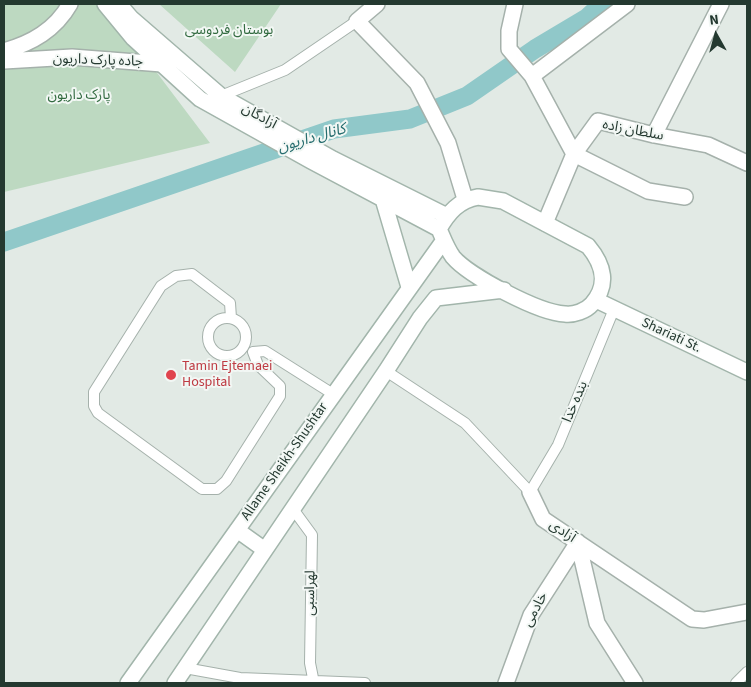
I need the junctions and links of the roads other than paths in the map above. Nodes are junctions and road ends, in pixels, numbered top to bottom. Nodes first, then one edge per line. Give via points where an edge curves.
1 (70, 4) edge
2 (105, 4) edge
3 (119, 4) edge
4 (377, 4) edge
5 (515, 4) edge
6 (627, 4) edge
7 (722, 4) edge
8 (356, 22) junction
9 (4, 51) edge
10 (4, 61) edge
11 (162, 64) junction
12 (532, 76) junction
13 (221, 96) junction
14 (654, 135) junction
15 (574, 154) junction
16 (747, 163) edge
17 (686, 197) dead end
18 (383, 199) junction
19 (466, 199) junction
20 (545, 224) junction
21 (443, 229) junction
22 (409, 287) junction
23 (504, 290) junction
24 (596, 300) junction
25 (614, 309) junction
26 (231, 318) junction
27 (244, 345) junction
28 (253, 352) junction
29 (386, 371) junction
30 (747, 372) edge
31 (333, 394) junction
32 (530, 492) junction
33 (293, 509) junction
34 (237, 530) junction
35 (578, 542) junction
36 (265, 550) junction
37 (747, 612) edge
38 (185, 668) junction
39 (747, 672) edge
40 (314, 682) edge
41 (128, 683) edge
42 (174, 683) edge
43 (365, 683) edge
44 (508, 683) edge
45 (635, 683) edge
46 (736, 683) edge

1 - 9 main road via 47,31 27,44
2 - 11 main road, آزادگان via 133,38
3 - 13 main road, آزادگان
4 - 8 main road
5 - 12 main road via 508,49
6 - 12 main road
7 - 14 main road
8 - 13 lane via 285,70
8 - 19 main road via 418,83 448,143
10 - 11 main road, جاده پارک داریون via 72,57
11 - 18 main road, آزادگان via 200,99
12 - 15 main road
13 - 21 main road, آزادگان via 333,159
14 - 15 main road, سلطان زاده via 598,121
14 - 16 main road, سلطان زاده via 708,145
15 - 17 main road via 648,192
15 - 20 main road, سلطان زاده
18 - 21 main road, آزادگان
18 - 22 main road
19 - 20 main road via 478,197 503,201
19 - 21 main road, Allame Sheikh-Shushtar
20 - 24 main road via 588,246 597,257 604,280
21 - 22 main road, Allame Sheikh-Shushtar
21 - 23 main road via 453,257
22 - 31 main road, Allame Sheikh-Shushtar
23 - 24 main road via 530,305 566,315 578,313
23 - 29 main road via 436,298
24 - 25 main road, Shariati St.
25 - 30 main road, Shariati St.
25 - 32 lane, بنده خدا via 558,445
26 - 27 lane via 245,328
26 - 27 lane via 216,320 208,329 207,340 212,350 221,356 232,356
26 - 28 lane via 230,303 192,274 176,276 161,286 94,392 94,406 98,413 202,489 217,488 226,481 280,396 280,386 258,365
27 - 28 lane
28 - 31 lane via 265,351
29 - 32 lane, آزادی via 466,423
29 - 33 main road
31 - 34 main road, Allame Sheikh-Shushtar
32 - 35 main road, آزادی via 543,519
33 - 36 main road
33 - 40 lane, لهراسبی via 312,535 310,663
34 - 36 main road
34 - 41 main road, Allame Sheikh-Shushtar
35 - 37 main road, آزادی via 692,619 704,620
35 - 44 main road, خادمی via 531,615
35 - 45 main road via 597,622
36 - 38 main road
38 - 40 lane via 240,678
38 - 42 main road
39 - 46 lane
40 - 43 lane

